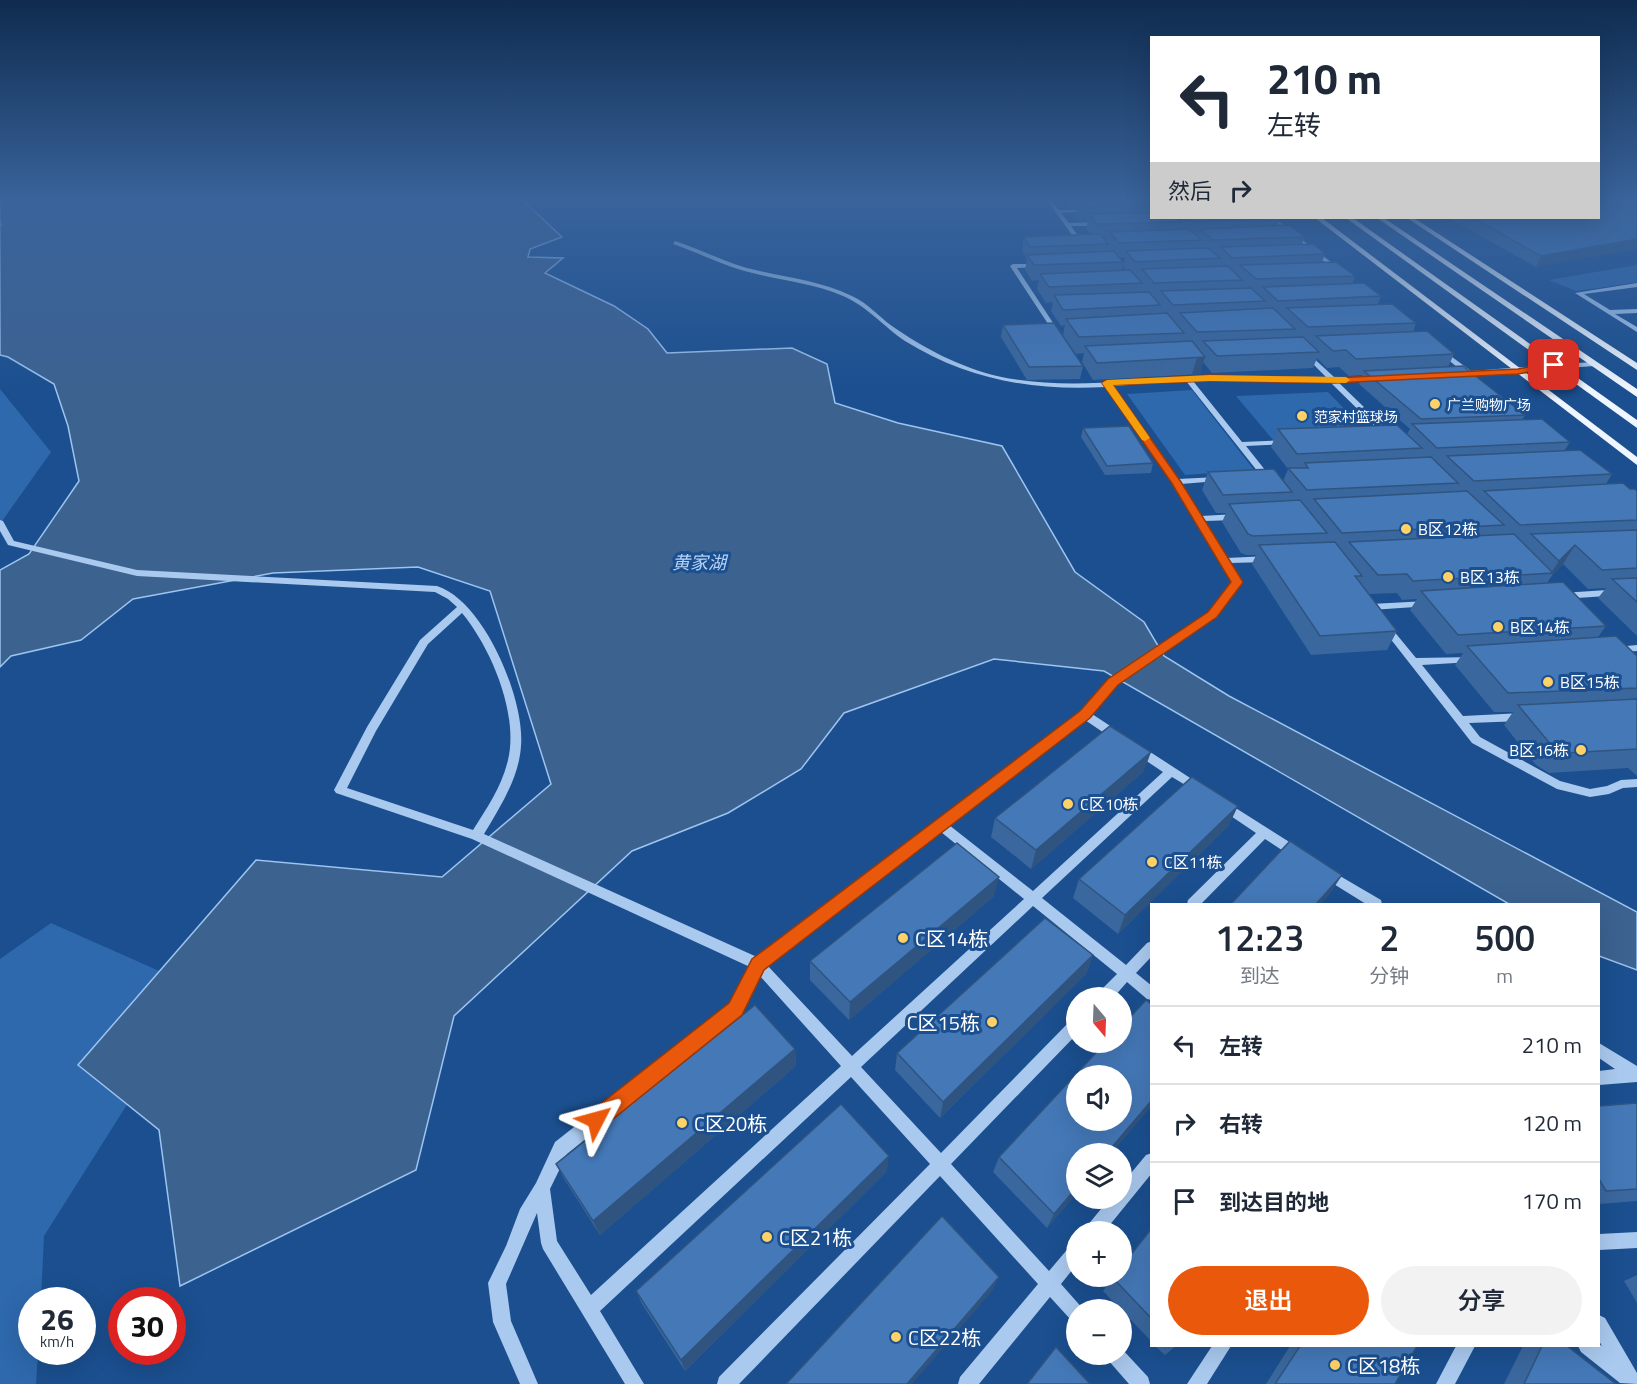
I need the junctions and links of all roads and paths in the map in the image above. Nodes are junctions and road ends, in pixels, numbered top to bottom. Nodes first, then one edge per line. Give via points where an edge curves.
1 (721, 262) edge
2 (1328, 262) edge
3 (1375, 262) edge
4 (1410, 262) edge
5 (1444, 262) edge
6 (1476, 262) edge
7 (1047, 265) edge
8 (1329, 273) edge
9 (1026, 285) junction
10 (1037, 285) edge
11 (1637, 285) edge
12 (1040, 307) junction
13 (1052, 307) edge
14 (1637, 311) edge
15 (1609, 312) junction
16 (1055, 330) junction
17 (1066, 330) edge
18 (1637, 330) edge
19 (1061, 340) edge
20 (1312, 348) edge
21 (1438, 349) edge
22 (1594, 364) junction
23 (1554, 365) junction
24 (1637, 367) edge
25 (1203, 370) edge
26 (1518, 371) junction
27 (1470, 374) junction
28 (1084, 375) edge
29 (1447, 375) edge
30 (1210, 378) junction
31 (1379, 378) edge
32 (1188, 379) junction
33 (1334, 381) junction
34 (1479, 381) edge
35 (1107, 383) junction
36 (1090, 384) junction
37 (1637, 394) edge
38 (1637, 425) edge
39 (1381, 438) edge
40 (1299, 442) edge
41 (1240, 444) junction
42 (1637, 462) edge
43 (1266, 476) junction
44 (1277, 476) edge
45 (1255, 477) edge
46 (1232, 478) edge
47 (1176, 482) junction
48 (1278, 491) edge
49 (1242, 517) edge
50 (1198, 519) junction
51 (0, 523) edge
52 (1283, 558) edge
53 (1224, 561) junction
54 (1637, 591) edge
55 (1440, 603) edge
56 (1563, 604) edge
57 (462, 608) junction
58 (1637, 648) edge
59 (1599, 651) edge
60 (1484, 658) edge
61 (1414, 662) junction
62 (1085, 715) junction
63 (1531, 717) edge
64 (1461, 720) junction
65 (1171, 771) junction
66 (1637, 783) edge
67 (941, 825) junction
68 (1264, 832) junction
69 (476, 836) junction
70 (1033, 898) junction
71 (1194, 903) edge
72 (1370, 903) edge
73 (1150, 949) edge
74 (758, 964) junction
75 (1126, 974) junction
76 (1114, 987) edge
77 (1150, 992) edge
78 (1066, 1035) edge
79 (1600, 1051) edge
80 (852, 1066) junction
81 (1600, 1078) edge
82 (1150, 1163) edge
83 (941, 1164) junction
84 (1132, 1185) edge
85 (542, 1189) junction
86 (1112, 1209) edge
87 (1102, 1221) edge
88 (1637, 1240) edge
89 (1600, 1242) edge
90 (1066, 1264) edge
91 (1050, 1284) junction
92 (1066, 1302) edge
93 (589, 1309) junction
94 (1600, 1326) edge
95 (1221, 1347) edge
96 (1465, 1347) edge
97 (1588, 1347) edge
98 (1124, 1365) edge
99 (1632, 1383) edge
100 (529, 1384) edge
101 (635, 1384) edge
102 (726, 1384) edge
103 (967, 1384) edge
104 (1141, 1384) edge
105 (1196, 1384) edge
106 (1445, 1384) edge

1 - 36 street via 797,279 843,295 861,303 903,336 992,377 1048,386
2 - 8 street via 1341,272
3 - 26 main road
4 - 23 main road
5 - 22 main road
6 - 24 main road
7 - 9 street via 1013,266
9 - 10 street
9 - 12 street
11 - 15 street via 1578,293
12 - 13 street
12 - 16 street
14 - 15 street
15 - 18 street
16 - 17 street
16 - 19 street
20 - 33 street via 1300,348
21 - 27 street
22 - 23 street
22 - 37 main road
23 - 26 street
23 - 38 main road
25 - 30 street
26 - 27 street
26 - 42 main road
27 - 29 street
27 - 34 street
28 - 36 street
30 - 32 street
30 - 33 street
31 - 33 street
32 - 35 street
32 - 41 street
33 - 39 street via 1393,438
35 - 36 street
35 - 47 street
40 - 41 street
41 - 43 street
43 - 44 street
43 - 45 street
43 - 48 street
46 - 47 street
47 - 50 street
49 - 50 street
50 - 53 street
51 - 57 street via 11,543 137,573 436,589 456,599
52 - 53 street
53 - 62 street via 1237,582 1212,614 1113,682
54 - 56 street via 1556,596
55 - 61 street via 1367,603
57 - 69 street via 479,629 507,686 514,712 516,746 502,794
57 - 69 street via 424,642 340,790
58 - 59 street via 1614,653
60 - 61 street
61 - 64 street
62 - 65 street
62 - 67 street
63 - 64 street
64 - 66 street via 1476,740 1557,785 1590,793
65 - 68 street
65 - 70 street
67 - 70 street
67 - 74 street
68 - 71 street
68 - 72 street
69 - 74 street
70 - 75 street
70 - 80 street
73 - 75 street
74 - 80 street
74 - 85 street via 736,1009 561,1148
75 - 76 street
75 - 77 street
78 - 83 street
79 - 81 street via 1637,1075
80 - 83 street
80 - 93 street
82 - 84 street
83 - 91 street
83 - 102 street
85 - 93 street via 549,1243
85 - 100 street via 496,1283 502,1322
86 - 87 street
88 - 89 street
90 - 91 street
91 - 92 street
91 - 103 street
93 - 101 street
94 - 99 street
95 - 105 street
96 - 106 street
97 - 99 street
98 - 104 street

